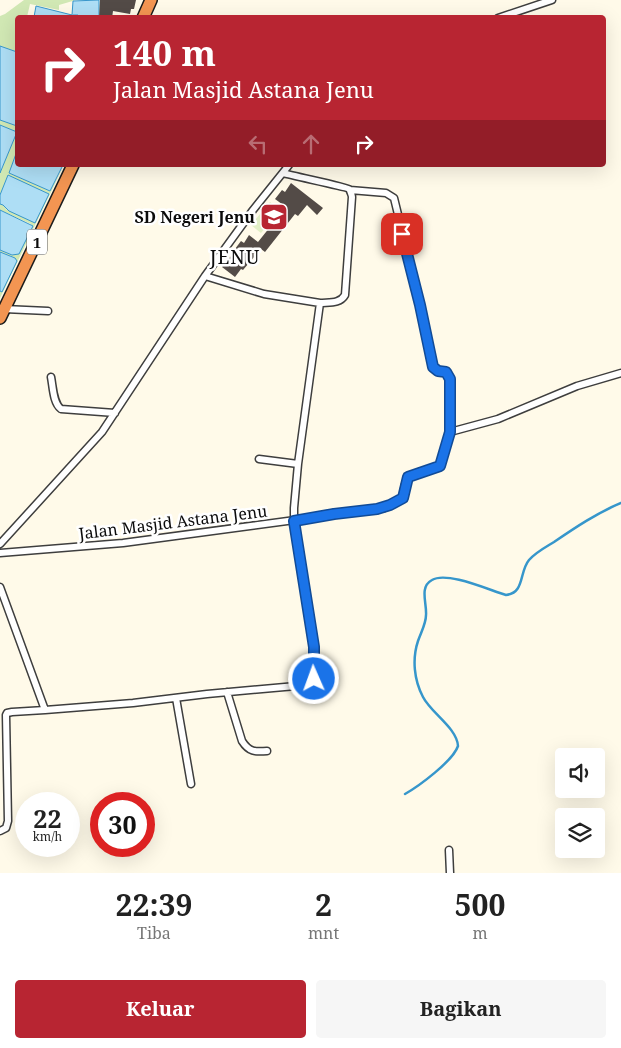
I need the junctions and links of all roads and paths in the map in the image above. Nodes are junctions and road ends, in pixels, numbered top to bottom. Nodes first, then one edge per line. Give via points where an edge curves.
1 (151, 0) edge
2 (552, 0) edge
3 (144, 15) edge
4 (507, 15) edge
5 (72, 167) edge
6 (288, 167) edge
7 (283, 173) junction
8 (350, 190) junction
9 (206, 276) junction
10 (320, 303) junction
11 (48, 311) dead end
12 (2, 314) edge
13 (621, 373) edge
14 (51, 378) dead end
15 (115, 413) junction
16 (450, 432) junction
17 (259, 459) dead end
18 (298, 464) junction
19 (294, 521) junction
20 (0, 544) edge
21 (0, 553) edge
22 (0, 587) edge
23 (227, 692) junction
24 (176, 698) junction
25 (45, 710) junction
26 (4, 713) edge
27 (267, 751) dead end
28 (191, 784) dead end
29 (0, 831) edge
30 (448, 850) dead end
31 (450, 873) edge

1 - 3 highway
2 - 4 street
5 - 12 highway, 1
6 - 7 street
7 - 8 street via 345,186
7 - 9 street
8 - 10 street via 345,295 336,302
8 - 16 street via 386,193 394,198 432,365 436,370 446,372 450,379
9 - 10 street via 264,294
9 - 15 street
10 - 18 street
11 - 12 street
13 - 16 street via 578,386 498,419
14 - 15 street via 55,400 62,409
15 - 20 street via 92,444
16 - 19 street, Jalan Masjid Astana Jenu via 440,466 408,477 405,494 399,501 377,509
17 - 18 street
18 - 19 street
19 - 21 street, Jalan Masjid Astana Jenu via 123,543
19 - 23 street via 314,647 314,679 307,685
22 - 25 street
23 - 24 street
23 - 27 street via 246,748
24 - 25 street
24 - 28 street
25 - 26 street
26 - 29 street via 8,821 6,828
30 - 31 street

